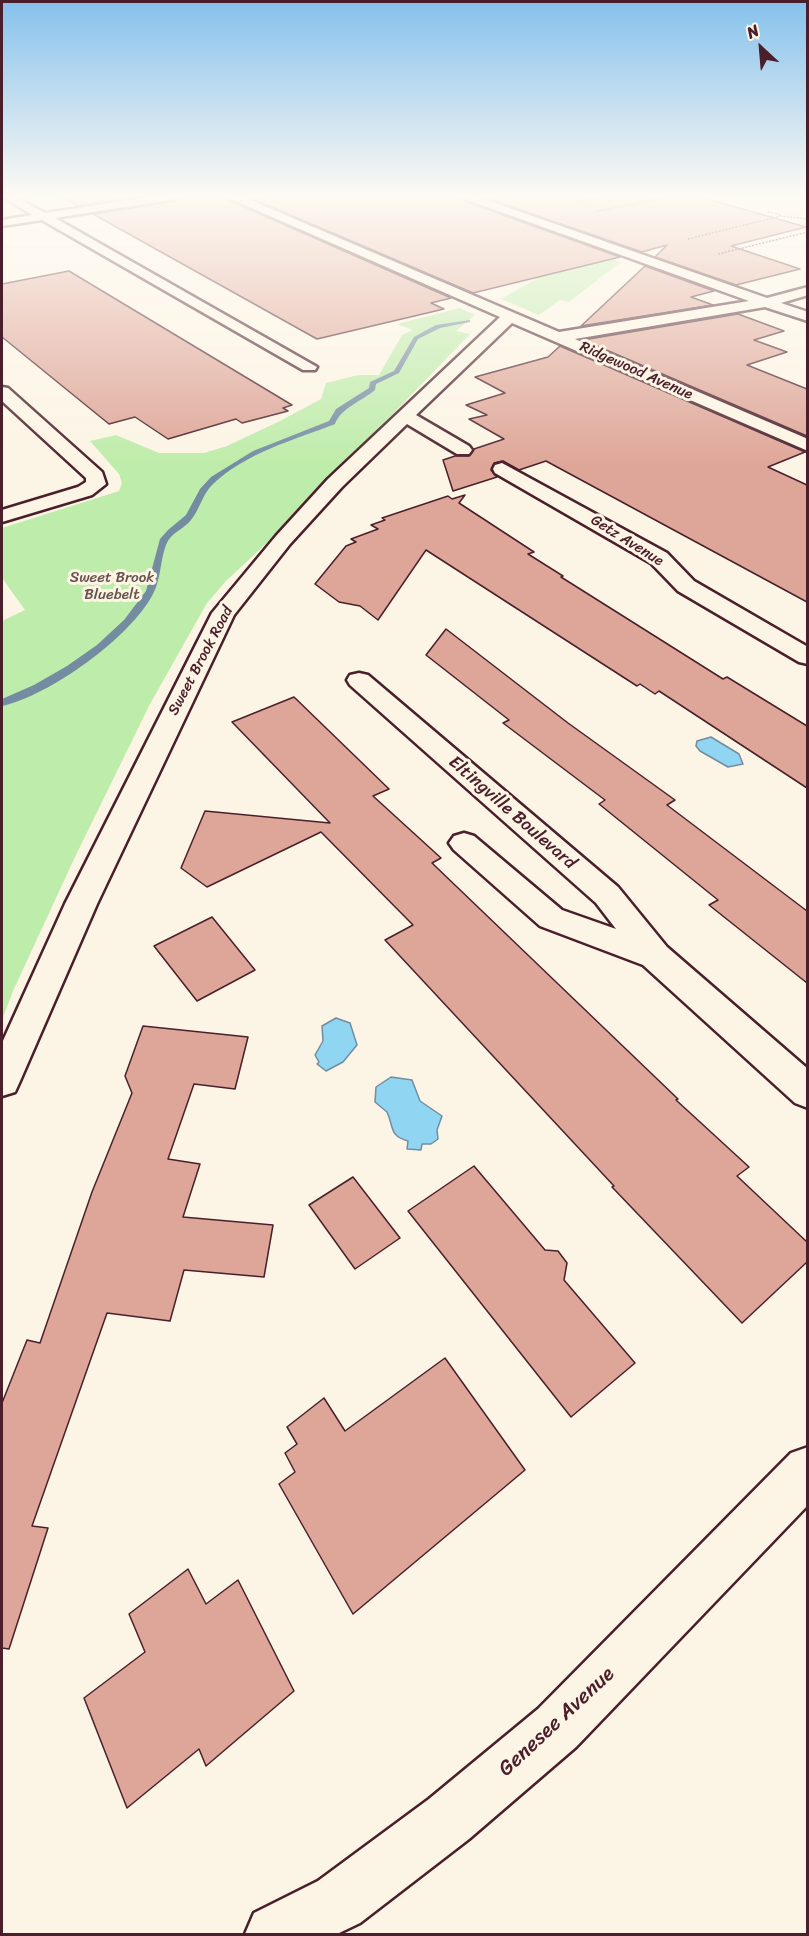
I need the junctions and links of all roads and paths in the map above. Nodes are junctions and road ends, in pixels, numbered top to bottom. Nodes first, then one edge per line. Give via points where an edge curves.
1 (166, 286) edge
2 (442, 286) edge
3 (720, 286) edge
4 (807, 291) edge
5 (767, 303) junction
6 (510, 316) junction
7 (807, 317) edge
8 (559, 337) junction
9 (309, 367) dead end
10 (2, 392) edge
11 (405, 416) junction
12 (807, 446) edge
13 (463, 450) dead end
14 (502, 469) dead end
15 (2, 516) edge
16 (807, 657) edge
17 (359, 680) dead end
18 (464, 843) dead end
19 (655, 956) junction
20 (2, 1080) edge
21 (807, 1092) edge
22 (807, 1470) edge
23 (275, 1935) edge

1 - 9 street
2 - 6 street, Ridgewood Avenue
3 - 5 street
4 - 5 street
5 - 7 street
5 - 8 street
6 - 8 street, Ridgewood Avenue
6 - 11 street, Sweet Brook Road
8 - 12 street, Ridgewood Avenue
10 - 15 street via 95,476 96,484 85,491
11 - 13 street
11 - 20 street, Sweet Brook Road via 328,491 223,613 81,904
14 - 16 street, Getz Avenue via 659,558 686,586
17 - 19 street, Eltingville Boulevard via 607,895
18 - 19 street, Eltingville Boulevard via 551,918
19 - 21 street, Eltingville Boulevard
22 - 23 street, Genesee Avenue via 557,1728 339,1902

